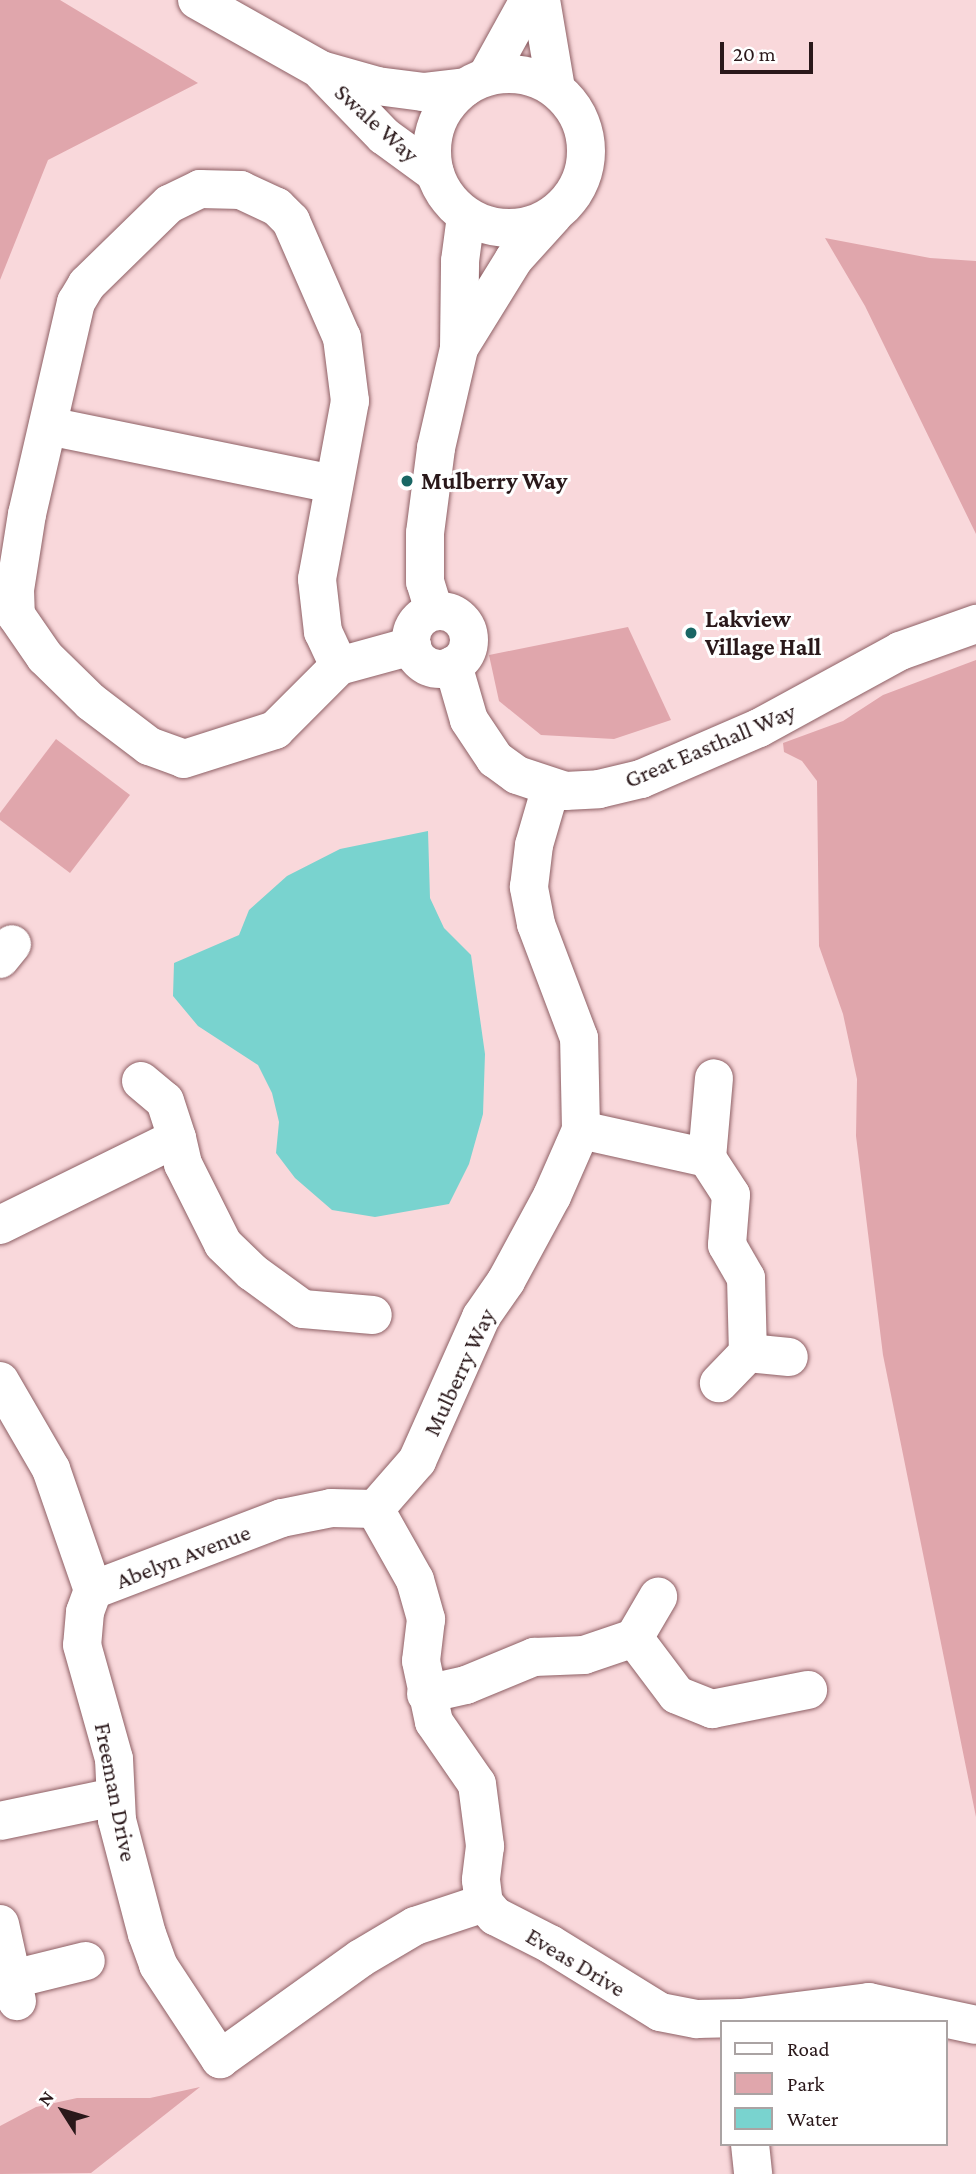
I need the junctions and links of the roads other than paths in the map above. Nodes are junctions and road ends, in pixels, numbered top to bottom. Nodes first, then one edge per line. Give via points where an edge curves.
1 (197, 0) edge
2 (529, 0) edge
3 (541, 0) edge
4 (321, 70) junction
5 (476, 81) junction
6 (556, 89) junction
7 (435, 173) junction
8 (555, 214) junction
9 (466, 216) junction
10 (459, 348) junction
11 (48, 426) junction
12 (332, 484) junction
13 (434, 611) junction
14 (976, 624) edge
15 (412, 646) junction
16 (339, 666) junction
17 (453, 666) junction
18 (551, 786) junction
19 (715, 1078) dead end
20 (141, 1081) dead end
21 (581, 1130) junction
22 (177, 1138) junction
23 (707, 1158) junction
24 (0, 1225) edge
25 (373, 1315) dead end
26 (748, 1353) junction
27 (789, 1357) dead end
28 (0, 1381) edge
29 (719, 1383) dead end
30 (375, 1509) junction
31 (93, 1590) junction
32 (658, 1597) dead end
33 (634, 1638) junction
34 (808, 1690) dead end
35 (426, 1694) junction
36 (115, 1797) junction
37 (0, 1821) edge
38 (484, 1903) junction
39 (0, 1924) edge
40 (86, 1961) dead end
41 (741, 2020) edge
42 (976, 2025) edge
43 (750, 2146) edge
44 (753, 2174) edge

1 - 4 street, Swale Way
2 - 5 street
3 - 6 street
4 - 5 street, Swale Way via 376,86 423,92
4 - 7 street, Swale Way via 384,136
5 - 6 street via 523,75
5 - 7 street via 448,104 436,125 431,149
6 - 8 street via 579,117 587,152 572,197
7 - 9 street via 447,197
8 - 9 street via 534,225 511,229
8 - 10 street via 514,259
9 - 10 street via 460,261
10 - 13 street via 436,448 425,533 425,582
11 - 12 street
11 - 12 street via 69,323 88,284 169,204 200,189 241,190 277,207 291,221 342,338 350,401
11 - 16 street via 27,514 15,590 16,615 45,657 90,702 149,746 184,759 275,730
12 - 16 street via 317,579 323,632
13 - 15 street via 417,621
13 - 17 street via 452,613 466,625 467,652
14 - 18 street, Great Easthall Way via 901,651 759,729 641,779 599,789 565,791
15 - 16 street
15 - 17 street via 425,664
17 - 18 street, Great Easthall Way via 470,720 495,759 517,775
18 - 21 street, Mulberry Way via 534,845 529,887 536,924 579,1038
19 - 23 street
20 - 22 street via 166,1101
21 - 23 street
21 - 30 street, Mulberry Way via 552,1196 481,1317 417,1461
22 - 24 street
22 - 25 street via 183,1164 223,1244 253,1272 303,1309
23 - 26 street via 731,1195 727,1245 746,1278
26 - 27 street
26 - 29 street
28 - 31 street, Abelyn Avenue via 51,1469
30 - 31 street, Abelyn Avenue via 331,1508 282,1518
30 - 35 street via 415,1580 426,1619 421,1661
31 - 36 street, Freeman Drive via 85,1612 82,1645 114,1759
32 - 33 street
33 - 34 street via 677,1695 712,1709
33 - 35 street via 584,1655 534,1657 466,1685
35 - 38 street via 434,1722 477,1784 485,1846
36 - 37 street
36 - 38 street, Freeman Drive via 158,1965 220,2059 361,1958 415,1926
38 - 41 street, Eveas Drive via 495,1916 660,2012
39 - 40 street via 15,1990
41 - 42 street, Eveas Drive via 869,2002
43 - 44 street

